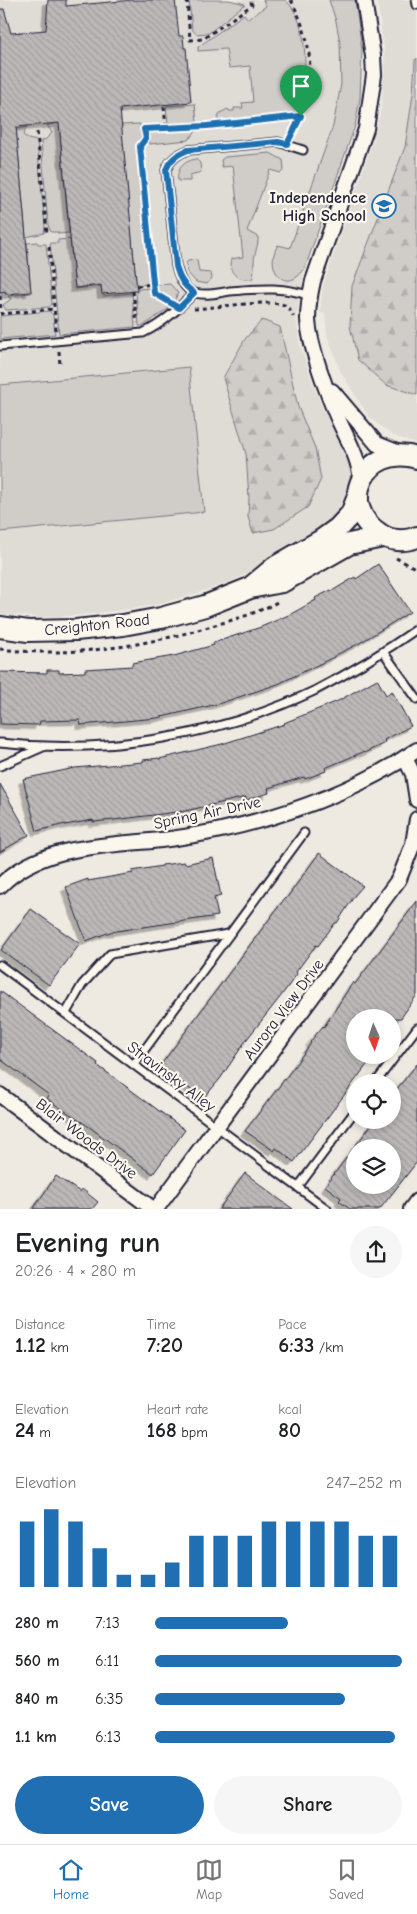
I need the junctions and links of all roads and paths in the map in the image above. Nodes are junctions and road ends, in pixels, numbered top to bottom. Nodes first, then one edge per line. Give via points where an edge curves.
1 (187, 0) edge
2 (250, 0) edge
3 (290, 0) edge
4 (364, 0) edge
5 (416, 0) edge
6 (417, 5) edge
7 (164, 107) dead end
8 (301, 116) junction
9 (166, 127) junction
10 (37, 132) dead end
11 (287, 144) junction
12 (303, 150) dead end
13 (47, 233) dead end
14 (48, 247) dead end
15 (153, 284) junction
16 (137, 286) dead end
17 (133, 291) dead end
18 (194, 293) junction
19 (0, 296) edge
20 (310, 296) junction
21 (179, 308) junction
22 (54, 309) junction
23 (1, 314) edge
24 (293, 322) dead end
25 (137, 325) dead end
26 (58, 340) junction
27 (0, 346) edge
28 (60, 366) dead end
29 (323, 378) junction
30 (409, 456) edge
31 (359, 488) junction
32 (404, 541) edge
33 (388, 557) dead end
34 (417, 569) edge
35 (250, 588) junction
36 (0, 627) edge
37 (417, 630) edge
38 (384, 652) junction
39 (417, 698) edge
40 (0, 743) edge
41 (46, 746) junction
42 (411, 754) edge
43 (0, 766) edge
44 (417, 800) edge
45 (417, 819) edge
46 (304, 833) dead end
47 (0, 886) edge
48 (228, 934) junction
49 (0, 965) edge
50 (66, 1013) junction
51 (417, 1028) edge
52 (134, 1064) junction
53 (382, 1074) edge
54 (0, 1094) edge
55 (346, 1123) edge
56 (216, 1127) junction
57 (298, 1187) junction
58 (417, 1201) edge
59 (155, 1209) edge
60 (327, 1209) edge
61 (411, 1209) edge

1 - 2 path via 190,40 203,39 252,5
3 - 8 path via 302,22 309,50 310,76
4 - 20 street via 374,75 366,129
5 - 6 lane
7 - 9 path
8 - 9 path
8 - 11 path
9 - 15 path via 144,129 146,138 140,146
10 - 13 path
11 - 12 lane
11 - 18 lane via 278,142 188,150 169,162 166,170 176,266 184,286
14 - 22 path
15 - 16 path
15 - 21 path via 154,293
17 - 25 path
18 - 20 lane via 264,288 294,290
18 - 21 lane
19 - 23 path
20 - 29 street via 308,321
21 - 24 path via 282,304 289,308
21 - 26 lane via 159,325 143,333
22 - 23 path
22 - 26 path
26 - 27 lane
26 - 28 path
29 - 30 street via 377,444
29 - 31 street via 360,468
30 - 31 street, Creighton Road via 389,456 377,461
31 - 32 street, Creighton Road via 359,509 364,520 373,530
31 - 35 street, Creighton Road via 351,514 338,528
32 - 35 street, Creighton Road via 348,544 282,582
33 - 34 path
35 - 36 street, Creighton Road via 204,606 123,625 76,630
37 - 38 lane
38 - 39 lane
38 - 41 lane via 314,690 278,706 222,724 125,743
40 - 41 lane
41 - 43 lane
42 - 44 street
42 - 47 street, Spring Air Drive via 327,797 275,815 164,840 57,854 32,864
45 - 56 street, Aurora View Drive via 413,844 400,879
46 - 48 lane
48 - 50 lane via 110,954 82,986
48 - 52 lane
49 - 50 lane, Stravinsky Alley
50 - 52 lane, Stravinsky Alley
51 - 53 lane
52 - 56 lane, Stravinsky Alley
54 - 59 street, Blair Woods Drive
55 - 57 lane
56 - 57 lane, Stravinsky Alley
56 - 59 street, Aurora View Drive
57 - 60 lane, Stravinsky Alley
58 - 61 street

